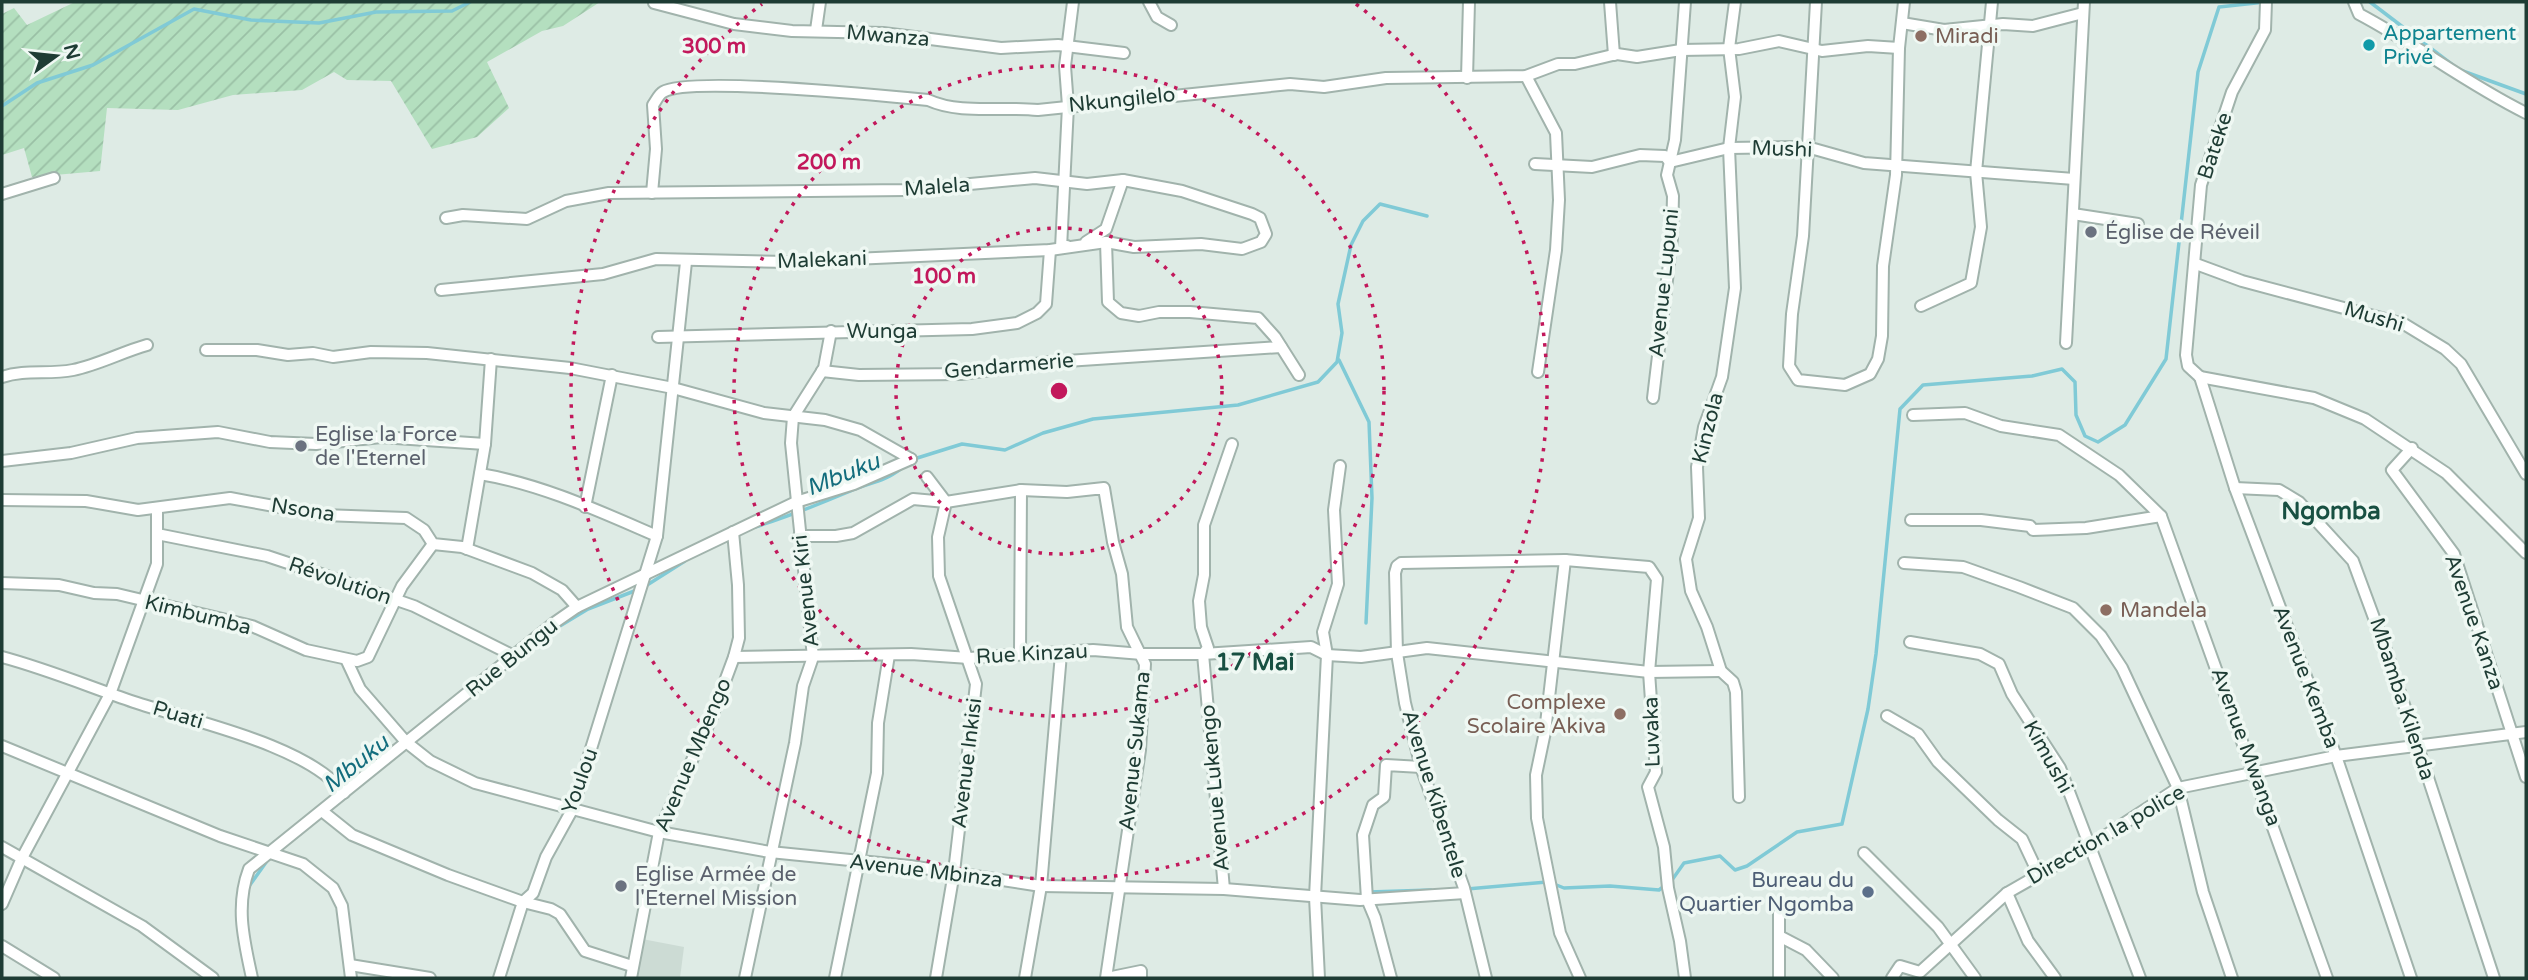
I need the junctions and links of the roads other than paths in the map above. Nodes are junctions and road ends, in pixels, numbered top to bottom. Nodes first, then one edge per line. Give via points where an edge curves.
1 (820, 2) edge
2 (1073, 2) edge
3 (1149, 2) edge
4 (1469, 2) edge
5 (1610, 2) edge
6 (1685, 2) edge
7 (1735, 2) edge
8 (1815, 2) edge
9 (1904, 2) edge
10 (1992, 2) edge
11 (2266, 2) edge
12 (2354, 2) edge
13 (654, 3) edge
14 (2083, 8) edge
15 (1902, 23) junction
16 (1171, 25) dead end
17 (1988, 26) junction
18 (816, 30) junction
19 (1068, 47) junction
20 (1729, 48) junction
21 (1814, 48) junction
22 (1899, 48) junction
23 (1681, 50) junction
24 (1125, 53) dead end
25 (1614, 55) junction
26 (1525, 76) junction
27 (1467, 78) junction
28 (1068, 106) junction
29 (2526, 113) edge
30 (1807, 147) junction
31 (1730, 148) junction
32 (1670, 162) junction
33 (1535, 164) dead end
34 (1896, 164) junction
35 (1558, 166) junction
36 (1976, 172) junction
37 (54, 178) dead end
38 (2074, 179) junction
39 (1123, 180) junction
40 (1064, 183) junction
41 (652, 193) junction
42 (2, 194) edge
43 (2073, 214) junction
44 (446, 218) dead end
45 (1260, 218) joint
46 (2138, 224) dead end
47 (1106, 242) junction
48 (1056, 249) junction
49 (685, 262) junction
50 (2196, 264) junction
51 (441, 290) dead end
52 (1921, 306) dead end
53 (831, 331) junction
54 (679, 335) junction
55 (658, 337) dead end
56 (2066, 343) dead end
57 (147, 345) dead end
58 (1281, 347) junction
59 (205, 350) dead end
60 (491, 359) junction
61 (822, 371) junction
62 (1538, 372) dead end
63 (611, 375) junction
64 (1299, 375) dead end
65 (2, 377) edge
66 (2200, 377) junction
67 (673, 387) junction
68 (1653, 398) dead end
69 (1913, 415) dead end
70 (793, 417) junction
71 (485, 444) junction
72 (1232, 444) dead end
73 (2412, 448) junction
74 (2, 461) edge
75 (1340, 466) dead end
76 (480, 474) junction
77 (2526, 474) edge
78 (927, 477) dead end
79 (2235, 488) junction
80 (1021, 490) junction
81 (2, 500) edge
82 (796, 502) junction
83 (946, 502) junction
84 (585, 507) junction
85 (157, 509) junction
86 (2161, 516) junction
87 (1910, 520) dead end
88 (733, 532) junction
89 (157, 534) junction
90 (657, 536) junction
91 (799, 536) junction
92 (432, 544) junction
93 (467, 549) junction
94 (2526, 553) edge
95 (1565, 560) junction
96 (1904, 563) dead end
97 (646, 576) junction
98 (2, 583) edge
99 (395, 600) junction
100 (144, 602) junction
101 (577, 607) junction
102 (1910, 642) dead end
103 (1020, 653) junction
104 (1397, 653) junction
105 (1061, 654) junction
106 (1142, 654) junction
107 (1203, 654) junction
108 (889, 655) junction
109 (1327, 655) junction
110 (514, 656) junction
111 (734, 656) junction
112 (2, 657) edge
113 (813, 657) junction
114 (969, 658) junction
115 (346, 659) junction
116 (1554, 663) junction
117 (1721, 671) junction
118 (1649, 672) junction
119 (110, 694) junction
120 (1887, 716) dead end
121 (2526, 732) edge
122 (2512, 733) junction
123 (2, 746) edge
124 (410, 746) junction
125 (2417, 746) junction
126 (2336, 756) junction
127 (1421, 767) junction
128 (2255, 772) junction
129 (69, 773) junction
130 (2526, 777) edge
131 (2178, 788) junction
132 (344, 793) junction
133 (1739, 797) dead end
134 (572, 810) junction
135 (322, 811) junction
136 (659, 832) junction
137 (2091, 845) junction
138 (2, 847) edge
139 (769, 852) junction
140 (1864, 853) dead end
141 (274, 854) junction
142 (22, 859) junction
143 (860, 862) junction
144 (954, 873) junction
145 (2038, 873) junction
146 (1041, 886) junction
147 (1121, 889) junction
148 (1224, 889) junction
149 (2007, 893) junction
150 (1465, 895) junction
151 (1315, 897) junction
152 (1367, 899) junction
153 (523, 902) junction
154 (2, 904) edge
155 (1779, 913) dead end
156 (1781, 937) junction
157 (1950, 942) junction
158 (2, 946) edge
159 (350, 965) junction
160 (632, 966) junction
161 (54, 978) edge
162 (213, 978) edge
163 (252, 978) edge
164 (351, 978) edge
165 (430, 978) edge
166 (499, 978) edge
167 (631, 978) edge
168 (745, 978) edge
169 (835, 978) edge
170 (936, 978) edge
171 (1026, 978) edge
172 (1106, 978) edge
173 (1141, 978) edge
174 (1319, 978) edge
175 (1391, 978) edge
176 (1486, 978) edge
177 (1580, 978) edge
178 (1685, 978) edge
179 (1779, 978) edge
180 (1833, 978) edge
181 (1892, 978) edge
182 (1975, 978) edge
183 (2055, 978) edge
184 (2140, 978) edge
185 (2232, 978) edge
186 (2327, 978) edge
187 (2411, 978) edge
188 (2494, 978) edge

1 - 18 street
2 - 19 street
3 - 16 street via 1157,16
4 - 27 street
5 - 25 street
6 - 23 street, Avenue Lupuni
7 - 20 street, Kinzola
8 - 21 street
9 - 15 street
10 - 17 street
11 - 50 street, Bateke via 2266,30 2232,92 2201,185
12 - 29 street via 2358,14
13 - 18 street, Mwanza via 734,24
14 - 17 street via 2032,26
14 - 38 street
15 - 17 street via 1944,30
15 - 22 street
17 - 36 street
18 - 19 street, Mwanza via 883,33 1000,48
19 - 24 street, Mwanza
19 - 28 street
20 - 21 street, Nkungilelo via 1779,41
20 - 23 street, Nkungilelo
20 - 31 street, Kinzola via 1735,97
21 - 22 street, Nkungilelo
21 - 30 street
22 - 34 street
23 - 25 street, Nkungilelo via 1637,57
23 - 32 street, Avenue Lupuni
25 - 26 street, Nkungilelo via 1558,64
26 - 27 street, Nkungilelo
26 - 35 street via 1556,133
27 - 28 street, Nkungilelo via 1387,78 1324,87 1290,84
28 - 40 street
28 - 41 street, Nkungilelo via 951,109 929,100 885,96 727,85 677,88 663,92 653,105
30 - 31 street, Mushi
30 - 34 street, Mushi via 1864,163
30 - 34 street via 1789,366 1798,380 1845,385 1870,374 1878,359 1883,266
31 - 32 street, Mushi
31 - 117 street, Kinzola via 1735,288 1721,377 1696,467 1699,518 1686,559 1691,591
32 - 35 street, Mushi via 1665,156 1640,155 1592,167
32 - 68 street, Avenue Lupuni via 1672,227
33 - 35 street, Mushi
34 - 36 street, Mushi
35 - 62 street via 1556,250
36 - 38 street, Mushi
36 - 52 street via 1982,219 1971,283
37 - 42 street
38 - 43 street
39 - 40 street, Malela
39 - 45 street, Malela via 1182,191
39 - 48 street via 1106,229 1090,242
40 - 41 street, Malela via 1035,178 906,190
40 - 48 street
41 - 44 street, Malela via 566,201 527,219
43 - 46 street
43 - 56 street
45 - 47 street, Malekani via 1266,234 1261,242 1242,249 1201,244 1134,247
47 - 48 street, Malekani
47 - 58 street via 1108,302 1121,313 1190,312 1258,318
48 - 49 street, Malekani via 788,262
48 - 53 street, Wunga via 1046,304 1017,323 945,331
49 - 51 street, Malekani via 656,259 596,275
49 - 54 street, Youlou
50 - 66 street, Bateke via 2186,355 2188,366
50 - 77 street, Mushi via 2242,281 2404,324 2445,349 2461,364
53 - 54 street, Wunga
53 - 61 street, Avenue Kiri
54 - 55 street, Wunga
54 - 67 street, Youlou
57 - 65 street via 77,369
58 - 61 street, Gendarmerie via 1090,359 961,374
58 - 64 street
59 - 60 street via 313,353 333,358 404,352
60 - 63 street
60 - 71 street
61 - 70 street, Avenue Kiri
63 - 67 street
63 - 84 street
66 - 73 street via 2314,398 2365,419
66 - 79 street, Avenue Kemba
67 - 70 street
67 - 90 street, Youlou
69 - 86 street via 1965,413 2001,426 2059,435 2119,475
70 - 82 street, Avenue Kiri via 790,443
70 - 82 street, Rue Bungu via 860,430 911,458 854,484
71 - 74 street via 381,437 316,444 270,442 218,432 158,436
71 - 76 street
72 - 107 street, Avenue Lukengo via 1204,525 1199,601 1208,648
73 - 94 street via 2446,473
73 - 122 street, Avenue Kanza via 2392,470 2454,554
75 - 109 street via 1334,510 1338,584 1323,632
76 - 84 street via 512,479
76 - 93 street
78 - 83 street
79 - 125 street, Mbamba Kilenda via 2279,491 2299,502 2353,561
79 - 126 street, Avenue Kemba
80 - 83 street
80 - 103 street
80 - 106 street, Avenue Sukama via 1104,488 1122,574 1123,611
81 - 85 street, Nsona via 86,501
82 - 88 street, Rue Bungu
82 - 91 street, Avenue Kiri
83 - 91 street via 913,499 853,533
83 - 114 street, Avenue Inkisi via 938,537 939,576
84 - 90 street
85 - 89 street
85 - 92 street, Nsona via 230,498 323,515 406,518 424,530
86 - 87 street via 2086,528 2033,530 1981,520
86 - 128 street, Avenue Mwanga
88 - 97 street, Rue Bungu
88 - 111 street, Avenue Mbengo via 739,638
89 - 99 street, Révolution via 267,556
89 - 100 street via 157,564
90 - 97 street, Youlou
91 - 113 street, Avenue Kiri
92 - 93 street
92 - 99 street
93 - 101 street via 552,582
95 - 104 street, Avenue Kibentele via 1401,563 1397,566
95 - 116 street
95 - 118 street, Luvaka via 1649,567 1657,579
96 - 131 street via 1963,567 2081,613 2122,668
97 - 101 street, Rue Bungu
97 - 134 street, Youlou
98 - 100 street, Kimbumba via 59,585
99 - 110 street, Révolution
99 - 115 street via 368,657
100 - 115 street, Kimbumba via 252,626 306,650
100 - 119 street
101 - 110 street, Rue Bungu
102 - 137 street, Kimushi via 1980,654 1999,664 2012,694 2060,768
103 - 105 street, Rue Kinzau
103 - 114 street, Rue Kinzau
104 - 109 street, Rue Kinzau
104 - 116 street, Rue Kinzau via 1449,649
104 - 127 street, Avenue Kibentele
105 - 106 street, Rue Kinzau via 1093,650
105 - 146 street
106 - 107 street, Rue Kinzau
106 - 147 street, Avenue Sukama via 1140,750
107 - 109 street, Rue Kinzau via 1311,647
107 - 148 street, Avenue Lukengo
108 - 113 street, Rue Kinzau
108 - 114 street, Rue Kinzau
108 - 143 street via 878,723 877,773
109 - 151 street
110 - 124 street, Rue Bungu
111 - 113 street, Rue Kinzau
111 - 136 street, Avenue Mbengo via 711,719
112 - 119 street, Puati
113 - 139 street, Avenue Kiri
114 - 144 street, Avenue Inkisi via 976,695
115 - 124 street, Avenue Mbinza via 360,689
116 - 118 street, Rue Kinzau
116 - 177 street via 1536,775 1537,818 1560,933
117 - 118 street, Rue Kinzau
117 - 133 street, Kinzola via 1736,692
118 - 178 street, Luvaka via 1656,772 1648,787 1664,847
119 - 129 street
119 - 132 street, Puati via 289,754 334,779
120 - 145 street via 1918,734 1938,762 2022,839
121 - 122 street, Direction la police
122 - 125 street, Direction la police
122 - 130 street, Avenue Kanza
123 - 129 street
124 - 132 street, Rue Bungu
124 - 134 street, Avenue Mbinza via 475,783
125 - 126 street, Direction la police
125 - 188 street, Mbamba Kilenda
126 - 128 street, Direction la police
126 - 187 street, Avenue Kemba
127 - 150 street, Avenue Kibentele
127 - 152 street via 1386,765 1384,797 1373,805 1363,835
128 - 131 street, Direction la police
128 - 186 street, Avenue Mwanga
129 - 141 street
129 - 142 street
131 - 137 street, Direction la police
131 - 185 street via 2203,892
132 - 135 street, Rue Bungu
134 - 136 street, Avenue Mbinza
134 - 153 street, Youlou via 546,857 533,893
135 - 141 street, Rue Bungu
135 - 153 street via 352,835
136 - 139 street, Avenue Mbinza
136 - 160 street, Avenue Mbengo
137 - 145 street, Direction la police
137 - 184 street, Kimushi
138 - 142 street
139 - 143 street, Avenue Mbinza
139 - 168 street, Avenue Kiri
140 - 157 street
141 - 159 street via 303,864 333,888 345,916
141 - 163 street, Rue Bungu via 249,869 243,886 242,934
142 - 154 street
142 - 162 street via 142,926
143 - 144 street, Avenue Mbinza
143 - 169 street
144 - 146 street, Avenue Mbinza
144 - 170 street, Avenue Inkisi
145 - 149 street, Direction la police
146 - 147 street, Avenue Mbinza
146 - 171 street
147 - 148 street, Avenue Mbinza
147 - 172 street, Avenue Sukama
148 - 151 street, Avenue Mbinza
149 - 157 street, Direction la police
149 - 183 street via 2028,941
150 - 152 street, Avenue Mbinza
150 - 176 street, Avenue Kibentele
151 - 152 street, Avenue Mbinza
151 - 174 street
152 - 175 street
153 - 160 street via 560,914 585,951
153 - 166 street, Youlou
155 - 156 street
156 - 179 street
156 - 180 street via 1806,950
157 - 181 street, Direction la police via 1920,972 1900,966
157 - 182 street
158 - 161 street
159 - 164 street
159 - 165 street
160 - 167 street, Avenue Mbengo
172 - 173 street via 1141,971

